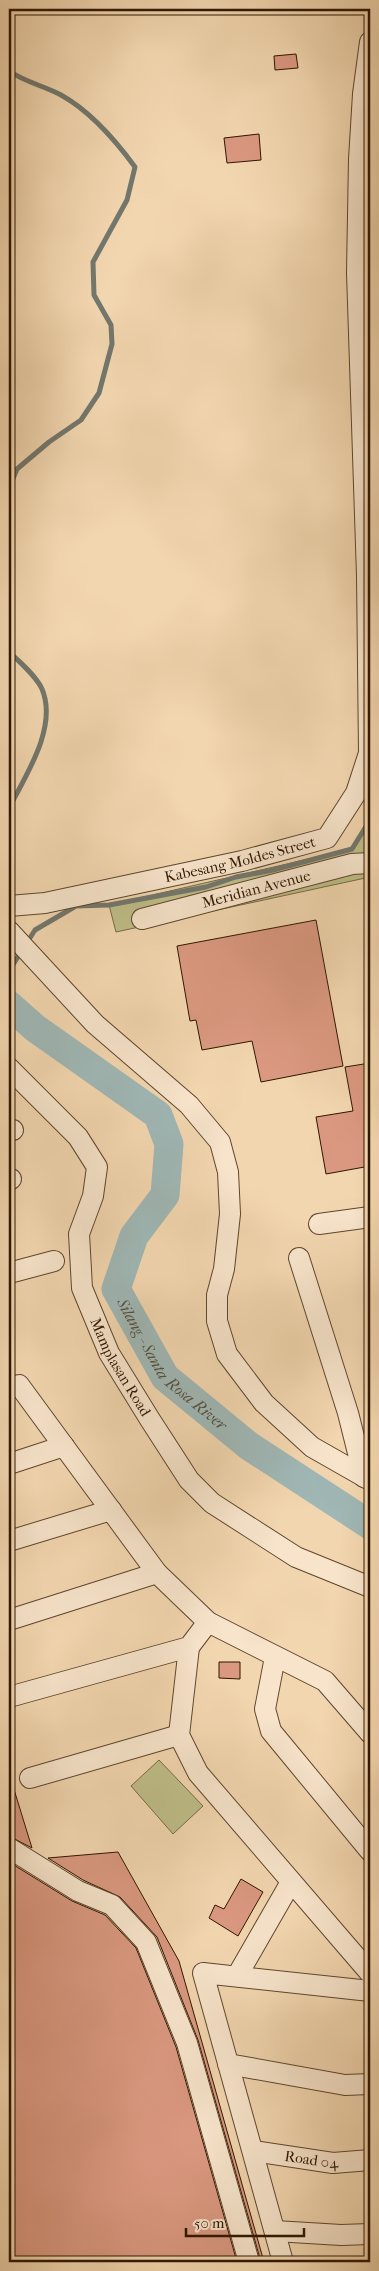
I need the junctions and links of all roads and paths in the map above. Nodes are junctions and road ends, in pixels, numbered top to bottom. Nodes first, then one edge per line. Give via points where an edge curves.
1 (370, 42) edge
2 (367, 94) edge
3 (370, 863) edge
4 (9, 906) edge
5 (142, 919) dead end
6 (9, 931) edge
7 (9, 1068) edge
8 (370, 1217) edge
9 (319, 1224) dead end
10 (299, 1258) dead end
11 (54, 1260) dead end
12 (9, 1273) edge
13 (9, 1388) edge
14 (64, 1446) junction
15 (9, 1464) edge
16 (367, 1478) edge
17 (111, 1510) junction
18 (9, 1541) edge
19 (157, 1573) junction
20 (370, 1587) edge
21 (9, 1620) edge
22 (208, 1622) junction
23 (189, 1647) junction
24 (275, 1657) junction
25 (9, 1697) edge
26 (370, 1733) edge
27 (179, 1735) junction
28 (30, 1778) dead end
29 (9, 1848) edge
30 (370, 1851) edge
31 (290, 1882) junction
32 (370, 1973) edge
33 (237, 1976) junction
34 (370, 1991) edge
35 (228, 2064) junction
36 (370, 2084) edge
37 (253, 2151) junction
38 (370, 2160) edge
39 (275, 2232) junction
40 (370, 2234) edge
41 (249, 2262) edge
42 (283, 2262) edge

1 - 2 street, Kabesang Moldes Street
2 - 4 street, Kabesang Moldes Street via 358,159 357,273 369,753 356,793 327,838 242,861 45,903
3 - 5 street, Meridian Avenue via 352,864
6 - 16 street via 95,1024 189,1105 220,1142 228,1172 230,1214 224,1269 217,1295 217,1321 227,1354 264,1403 312,1448
7 - 20 street, Mamplasan Road via 78,1137 97,1167 93,1196 79,1234 82,1288 110,1353 190,1480 212,1503 296,1557
8 - 9 street
10 - 16 street
11 - 12 street
13 - 14 street via 19,1385
14 - 15 street
14 - 17 street
17 - 18 street
17 - 19 street
19 - 21 street
19 - 22 street
22 - 23 street
22 - 24 street
23 - 25 street
23 - 27 street
24 - 26 street via 325,1681
24 - 30 street via 265,1709 271,1731
27 - 28 street
27 - 31 street via 198,1773
29 - 41 street via 78,1891 112,1905 146,1942 187,2043
31 - 32 street
31 - 33 street
33 - 34 street
33 - 35 street via 203,1972
35 - 36 street via 345,2086
35 - 37 street
37 - 38 street, Road 04 via 333,2162
37 - 39 street
39 - 40 street
39 - 42 street

